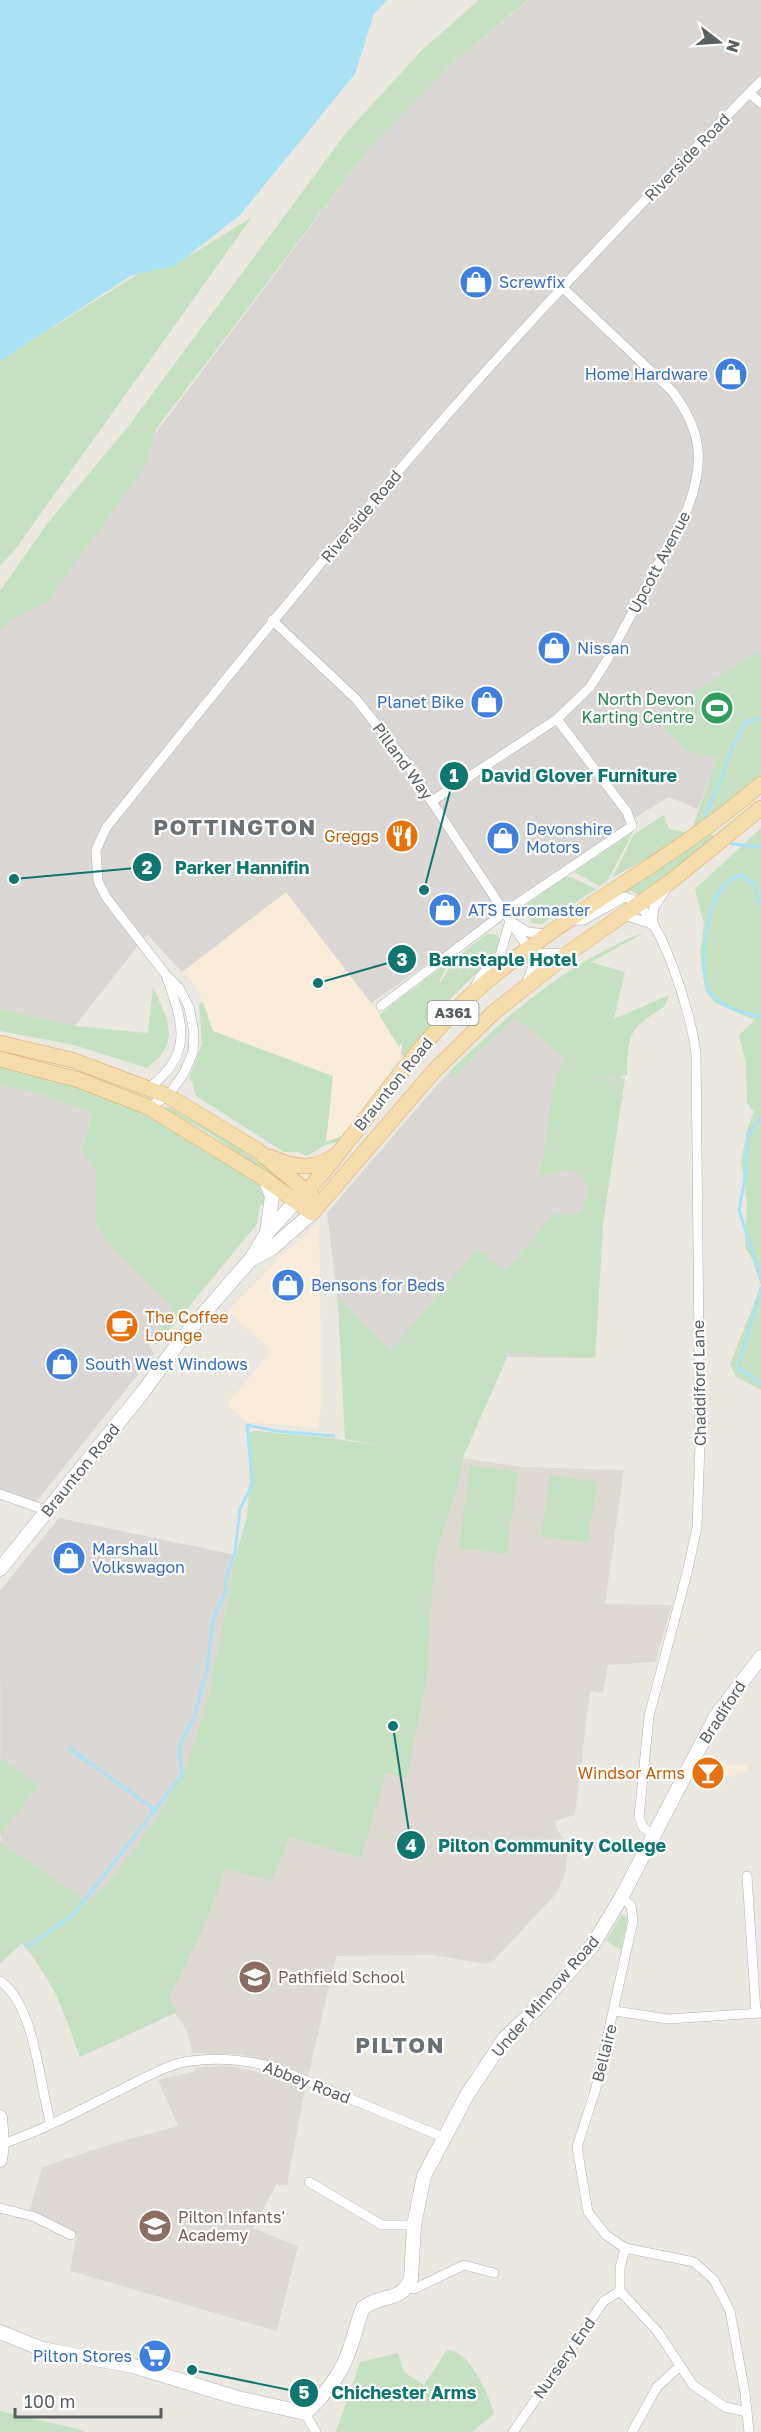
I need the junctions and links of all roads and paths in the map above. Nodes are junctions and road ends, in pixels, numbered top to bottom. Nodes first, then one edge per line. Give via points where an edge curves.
1 (761, 81) edge
2 (749, 93) junction
3 (761, 103) edge
4 (562, 287) junction
5 (272, 620) junction
6 (557, 719) junction
7 (761, 784) edge
8 (432, 801) junction
9 (761, 808) edge
10 (670, 882) junction
11 (641, 904) junction
12 (623, 915) junction
13 (508, 917) junction
14 (568, 922) junction
15 (652, 925) junction
16 (548, 934) junction
17 (530, 951) junction
18 (570, 952) junction
19 (166, 975) junction
20 (525, 986) junction
21 (470, 996) junction
22 (381, 1006) dead end
23 (0, 1043) edge
24 (0, 1059) edge
25 (149, 1088) junction
26 (168, 1096) junction
27 (148, 1107) junction
28 (257, 1150) junction
29 (339, 1153) junction
30 (265, 1179) junction
31 (302, 1196) junction
32 (317, 1208) junction
33 (267, 1233) junction
34 (251, 1259) junction
35 (0, 1494) edge
36 (48, 1511) junction
37 (0, 1569) edge
38 (761, 1657) edge
39 (654, 1836) junction
40 (747, 1876) dead end
41 (621, 1898) junction
42 (0, 1982) edge
43 (615, 2011) junction
44 (759, 2013) edge
45 (0, 2117) edge
46 (51, 2124) junction
47 (443, 2137) junction
48 (1, 2151) edge
49 (309, 2182) dead end
50 (0, 2208) edge
51 (414, 2225) junction
52 (72, 2235) dead end
53 (625, 2248) junction
54 (494, 2273) dead end
55 (408, 2288) junction
56 (620, 2291) junction
57 (0, 2332) edge
58 (680, 2367) junction
59 (747, 2412) junction
60 (305, 2413) junction
61 (316, 2432) edge
62 (513, 2432) edge
63 (632, 2432) edge
64 (749, 2432) edge

1 - 2 street, Riverside Road
2 - 3 street
2 - 4 street, Riverside Road
4 - 5 street, Riverside Road via 434,429
4 - 6 street, Upcott Avenue via 672,391 693,426 699,462 698,484 687,510 606,663 590,687
5 - 8 street, Pilland Way via 356,699
5 - 19 street, Riverside Road via 106,828 96,850 98,881 106,897
6 - 8 street, Upcott Avenue
6 - 13 street via 627,812 632,826
7 - 14 main road, Braunton Road / A361 via 711,824
8 - 13 street, Pilland Way
9 - 10 main road, Braunton Road / A361
10 - 11 main road, Braunton Road / A361
10 - 15 street via 654,907
11 - 12 main road, Braunton Road / A361
11 - 14 street via 625,897 583,920
11 - 15 street, Chaddiford Lane
12 - 15 street
12 - 18 main road, Braunton Road / A361
13 - 16 street via 528,932
13 - 17 street, Pilland Way
13 - 21 street via 500,955 480,977
13 - 22 street
14 - 16 main road, Braunton Road / A361
15 - 39 street, Chaddiford Lane via 674,968 692,1024 696,1054 700,1444 694,1545 653,1698 639,1801 640,1823
16 - 17 main road, Braunton Road / A361
17 - 18 street
17 - 20 street via 533,967
17 - 21 main road, Braunton Road / A361
18 - 20 main road, Braunton Road / A361
19 - 25 street, Riverside Road via 181,1027 180,1042 176,1062
19 - 26 street, Riverside Road via 189,1007 194,1032 193,1052
20 - 32 main road, Braunton Road / A361 via 434,1071
21 - 29 main road, Braunton Road / A361 via 414,1057
23 - 25 main road, A361 via 72,1060
24 - 27 main road, A361 via 79,1080
25 - 26 main road, A361
26 - 27 street, Riverside Road
26 - 28 main road, A361
27 - 30 main road, A361
28 - 29 main road, A361 via 290,1166 303,1167
28 - 31 main road, A361
29 - 31 main road, Braunton Road / A361
30 - 31 main road, A361
30 - 33 street via 272,1196
31 - 32 main road, A361
31 - 33 street, Braunton Road
32 - 34 street, Braunton Road via 272,1248
33 - 34 street, Braunton Road
34 - 36 street, Braunton Road via 179,1342
35 - 36 street
36 - 37 street, Braunton Road
38 - 39 street, Bradiford via 716,1716
39 - 41 street, Bradiford
40 - 44 street
41 - 43 street, Bellaire via 631,1905 634,1915
41 - 47 street, Under Minnow Road via 580,1960 488,2060
42 - 46 street via 9,1989 31,2032
43 - 44 street via 668,2019
43 - 53 street, Bellaire via 577,2147 588,2212 606,2235
45 - 48 street
46 - 47 street, Abbey Road via 164,2068 225,2058 273,2067
46 - 48 street, Abbey Road
47 - 51 street, Under Minnow Road via 424,2176
49 - 51 street via 382,2225
50 - 52 street via 35,2217
51 - 55 street, Under Minnow Road
53 - 56 street
53 - 59 street via 694,2262 714,2280 730,2311
54 - 55 street via 464,2265 414,2289
55 - 60 street via 403,2294 363,2308 335,2379
56 - 58 street via 658,2332
56 - 62 street, Nursery End via 604,2301
57 - 60 street via 42,2349 133,2366 238,2398
58 - 59 street via 693,2385 718,2402
58 - 63 street via 657,2387
59 - 64 street
60 - 61 street

